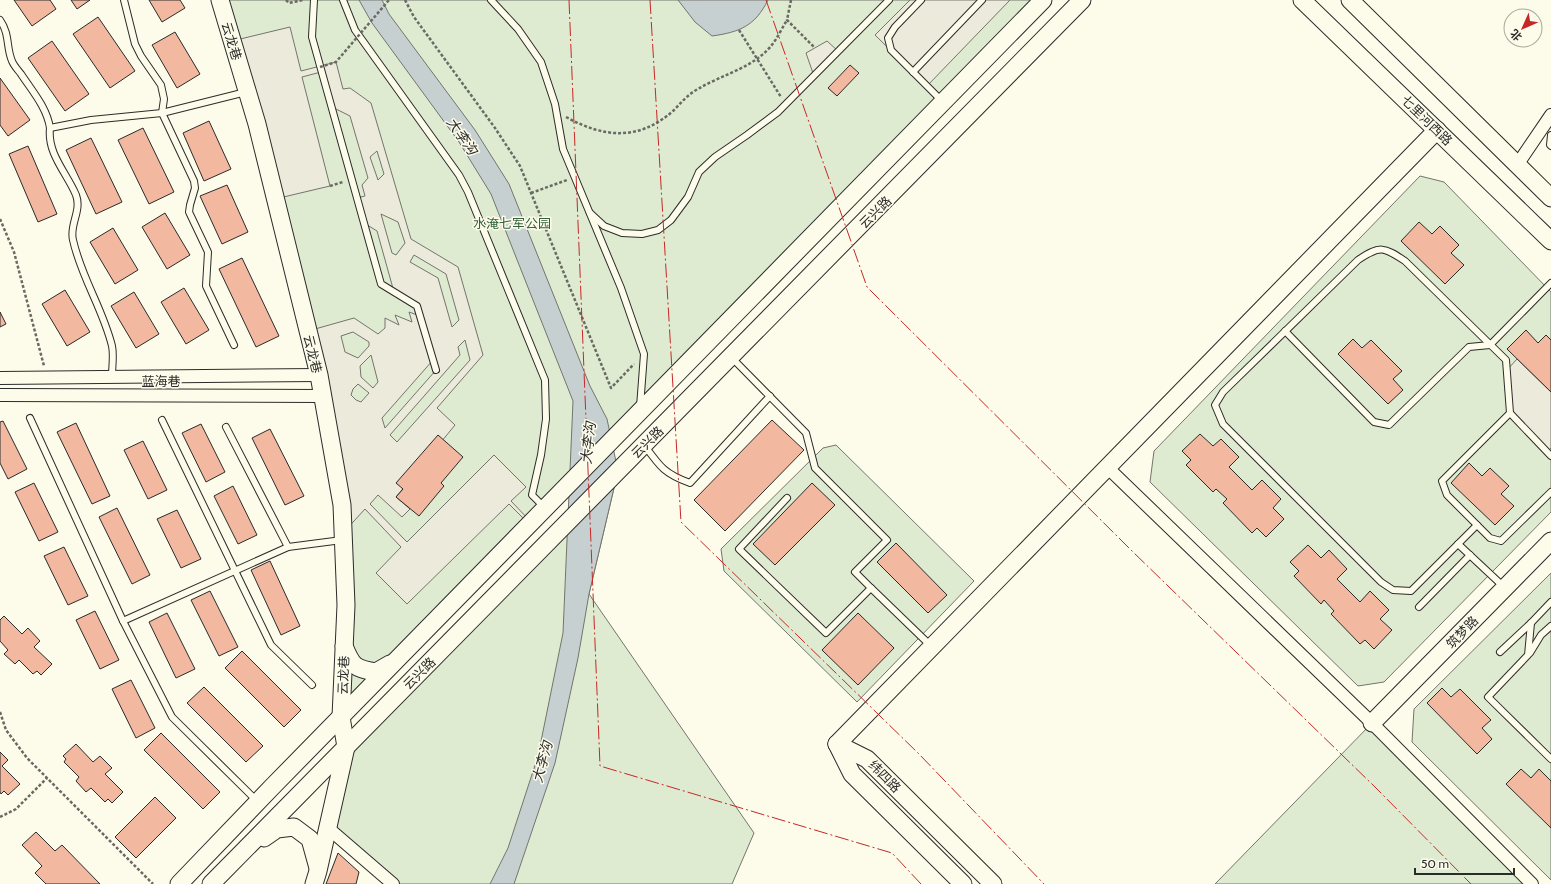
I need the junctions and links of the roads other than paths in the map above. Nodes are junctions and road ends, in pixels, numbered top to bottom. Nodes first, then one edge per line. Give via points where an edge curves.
1 (124, 0) edge
2 (220, 0) edge
3 (314, 0) edge
4 (343, 0) edge
5 (491, 0) edge
6 (890, 0) edge
7 (921, 0) edge
8 (982, 0) edge
9 (1043, 0) edge
10 (1082, 0) edge
11 (1302, 0) edge
12 (1350, 0) edge
13 (0, 20) edge
14 (912, 72) junction
15 (247, 92) junction
16 (944, 102) junction
17 (162, 113) junction
18 (1551, 115) edge
19 (50, 128) junction
20 (1437, 130) junction
21 (1551, 135) edge
22 (1551, 146) edge
23 (1517, 164) junction
24 (1551, 198) edge
25 (588, 210) junction
26 (1551, 241) edge
27 (1551, 283) edge
28 (1285, 331) junction
29 (234, 345) dead end
30 (1490, 345) junction
31 (731, 357) junction
32 (436, 370) dead end
33 (319, 375) junction
34 (112, 376) junction
35 (0, 378) edge
36 (0, 395) edge
37 (322, 396) junction
38 (770, 396) junction
39 (1510, 412) junction
40 (639, 413) junction
41 (30, 418) dead end
42 (162, 420) dead end
43 (226, 427) dead end
44 (644, 445) junction
45 (1551, 456) edge
46 (1108, 468) junction
47 (1551, 492) edge
48 (787, 498) dead end
49 (549, 505) junction
50 (1477, 525) junction
51 (344, 540) junction
52 (1551, 541) edge
53 (1458, 544) junction
54 (288, 547) junction
55 (1470, 555) junction
56 (236, 571) junction
57 (871, 588) junction
58 (1505, 588) junction
59 (1551, 602) edge
60 (1419, 607) dead end
61 (123, 621) junction
62 (1531, 623) junction
63 (1551, 626) edge
64 (344, 644) junction
65 (932, 647) junction
66 (1500, 652) dead end
67 (1528, 655) junction
68 (400, 657) junction
69 (312, 685) dead end
70 (341, 717) junction
71 (1372, 724) junction
72 (837, 744) junction
73 (346, 747) junction
74 (1551, 759) edge
75 (258, 802) junction
76 (328, 828) junction
77 (277, 829) junction
78 (260, 846) dead end
79 (244, 852) junction
80 (316, 878) edge
81 (179, 884) edge
82 (211, 884) edge
83 (393, 884) edge
84 (963, 884) edge
85 (993, 884) edge
86 (1532, 884) edge

1 - 17 lane via 135,44 161,85 164,99
2 - 15 street, 云龙巷
3 - 32 lane via 312,37 381,284 417,306
4 - 49 lane via 355,30 459,175 545,380 546,419 532,495
5 - 25 lane via 518,29 541,62 556,112 563,149
6 - 25 lane via 778,112 715,157 699,172 688,197 671,220 658,230 642,234 622,233 604,226
7 - 14 lane via 888,38 891,50
8 - 14 lane
9 - 16 street, 云兴路
10 - 31 street, 云兴路
11 - 20 street, 七里河西路
12 - 23 street
13 - 19 lane via 7,34 12,62 43,106
14 - 16 lane
15 - 17 lane
15 - 33 street, 云龙巷
16 - 40 street, 云兴路
17 - 19 lane via 91,120
17 - 29 lane via 194,181 195,188 189,212 208,252 206,286
18 - 23 street
19 - 34 lane via 52,151 76,197 77,212 72,227 72,239 113,347
20 - 26 street, 七里河西路
20 - 46 street
21 - 22 lane
23 - 24 street
25 - 40 lane via 621,288 644,354
27 - 30 lane
28 - 30 lane via 1358,260 1373,250 1388,250 1406,261
28 - 30 lane via 1374,422 1389,425 1469,347
28 - 53 lane via 1223,392 1215,405 1223,424 1381,582 1393,590 1411,591
30 - 39 lane via 1506,360
31 - 38 lane
31 - 44 street, 云兴路
33 - 34 street, 蓝海巷
33 - 37 street, 云龙巷
34 - 35 street, 蓝海巷
36 - 37 street, 蓝海巷
37 - 51 street, 云龙巷 via 342,505
38 - 44 lane via 690,483 672,477
38 - 57 lane via 806,433 815,468 887,540 855,572
39 - 45 lane
39 - 50 lane via 1442,481 1447,495
40 - 49 street, 云兴路
41 - 61 lane
42 - 56 lane
43 - 54 lane
44 - 73 street, 云兴路
46 - 65 street
46 - 71 street
47 - 50 lane via 1502,541 1490,538
48 - 57 lane via 739,549 826,633
49 - 68 street, 云兴路
50 - 53 lane
51 - 54 lane
51 - 64 street, 云龙巷
52 - 58 street, 筑梦路
53 - 55 lane
54 - 56 lane
55 - 58 lane
55 - 60 lane
56 - 61 lane
56 - 69 lane via 271,645
57 - 65 lane
58 - 71 street, 筑梦路
59 - 62 lane
61 - 75 lane via 172,717
62 - 66 lane
62 - 67 lane
63 - 67 lane via 1541,635
64 - 68 street via 351,663 364,670 376,672
64 - 70 street, 云龙巷
65 - 72 street
67 - 74 lane via 1488,697
68 - 70 street, 云兴路
70 - 73 street, 云龙巷
70 - 75 street, 云兴路
71 - 86 street
72 - 84 street, 纬四路 via 852,774
72 - 85 street, 纬四路 via 867,758
73 - 76 street
73 - 79 street, 云兴路
75 - 81 street, 云兴路
76 - 80 street
76 - 83 street
77 - 78 lane
77 - 79 street
77 - 80 street via 294,827 310,839
79 - 82 street, 云兴路

